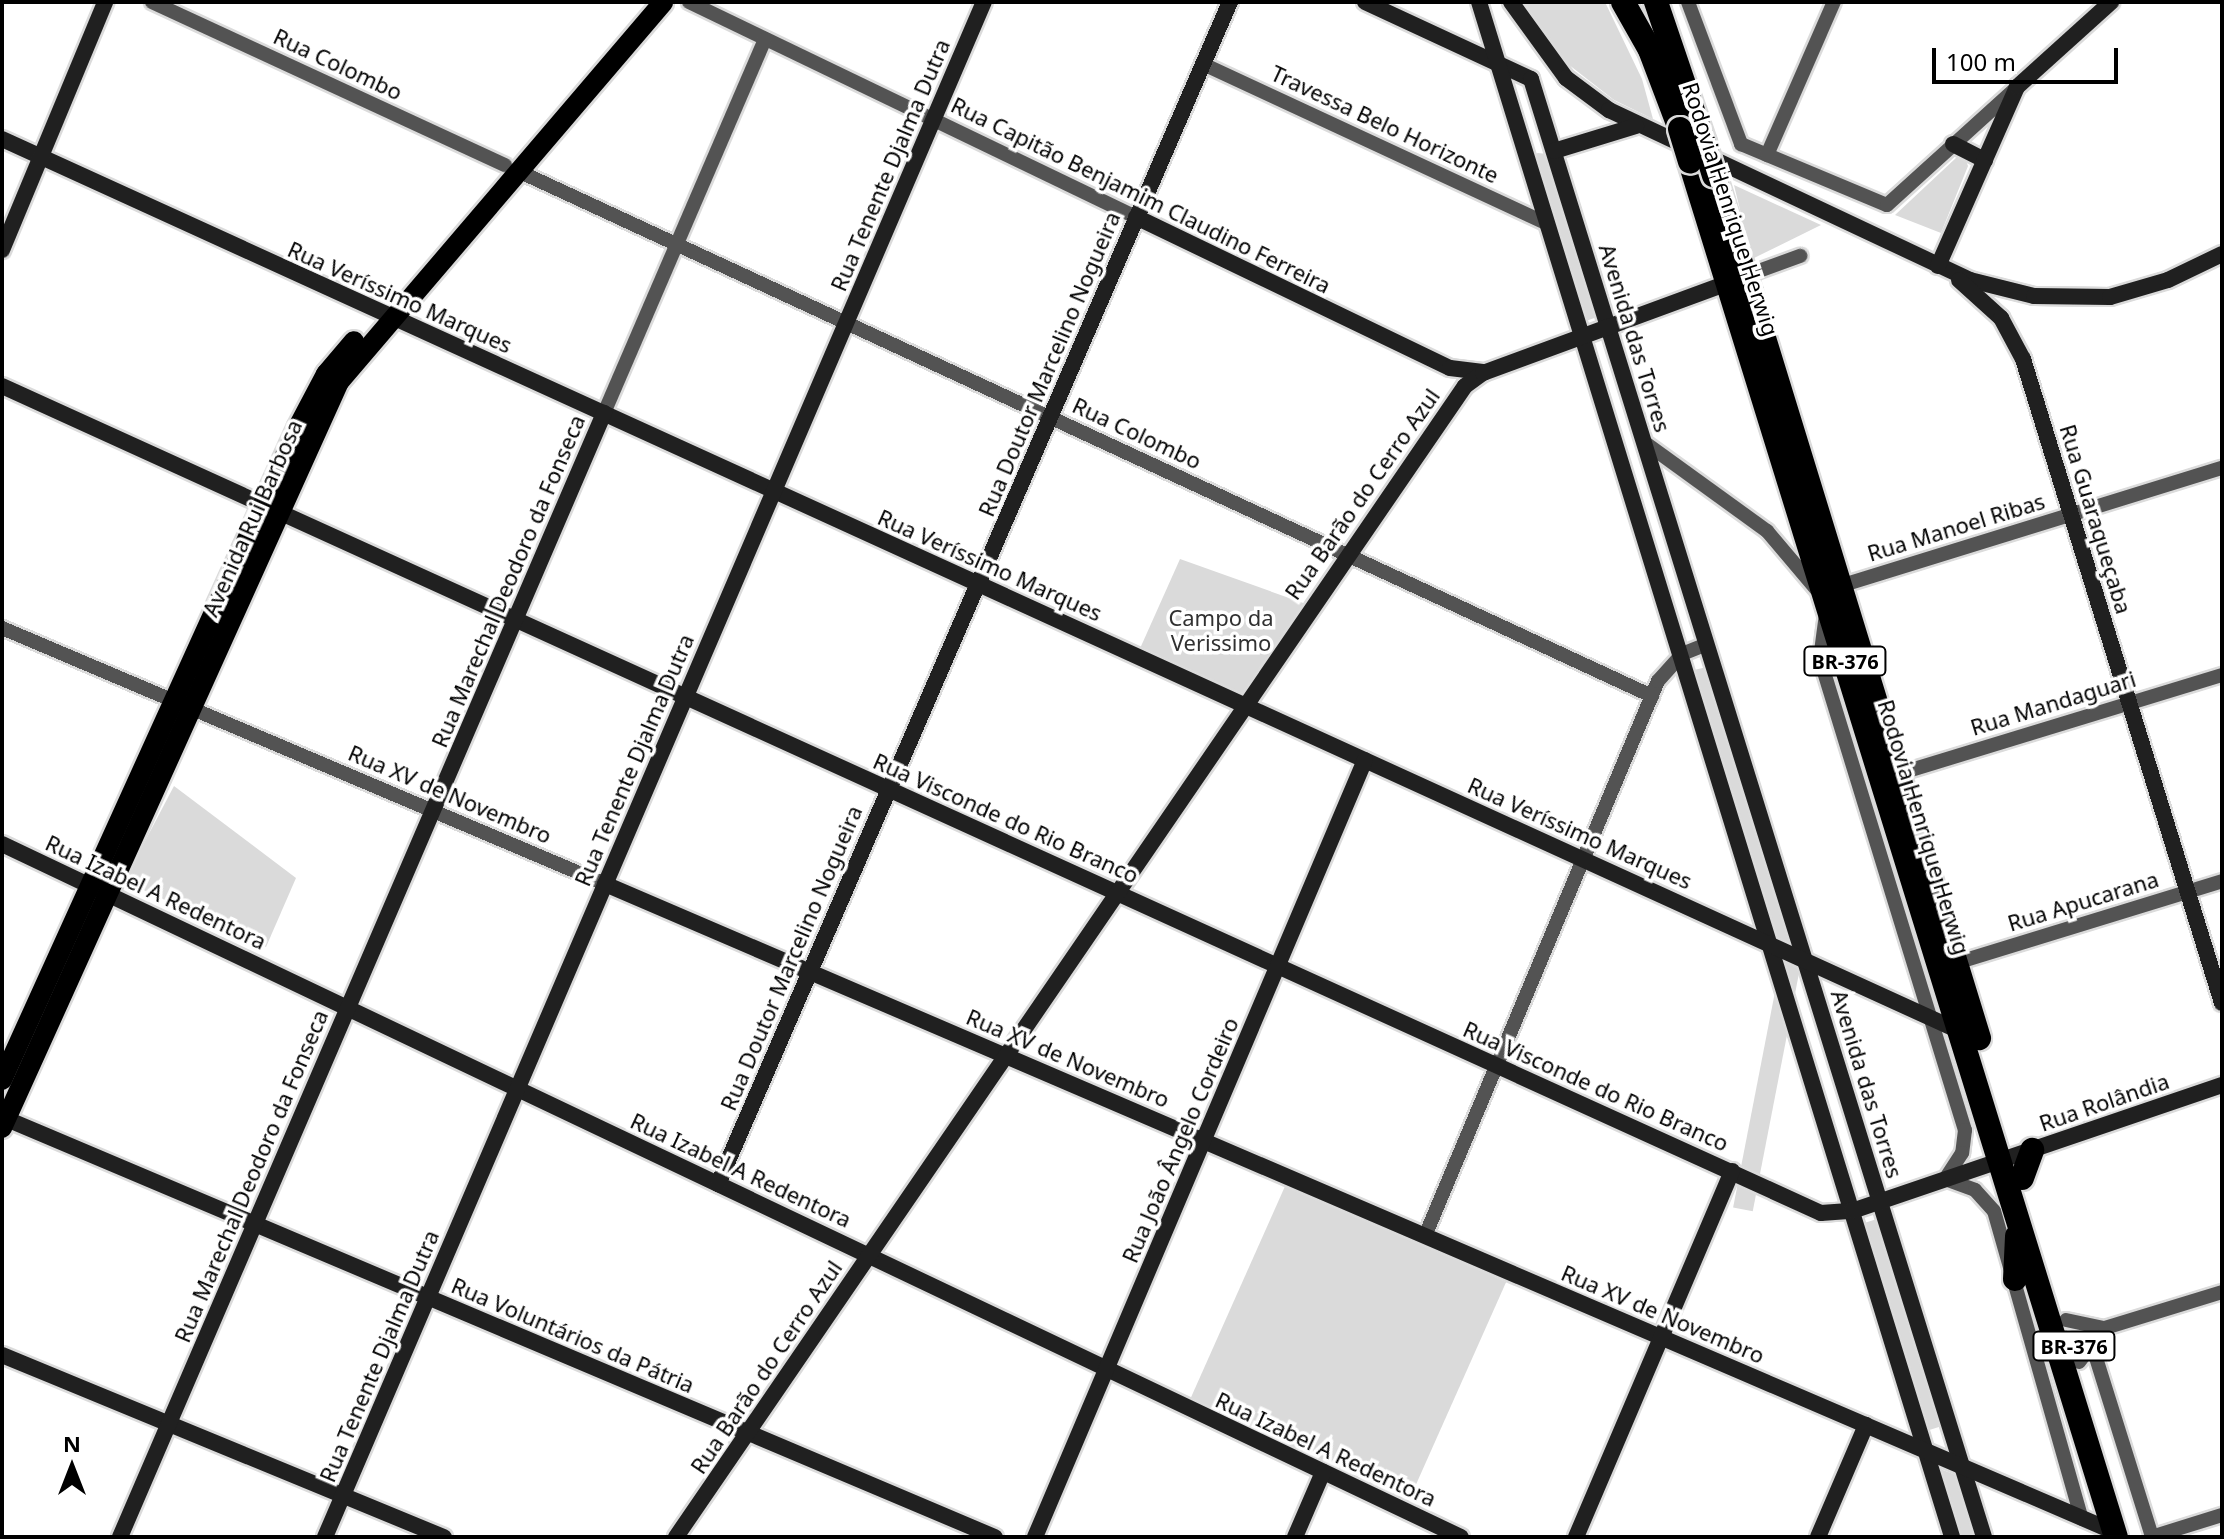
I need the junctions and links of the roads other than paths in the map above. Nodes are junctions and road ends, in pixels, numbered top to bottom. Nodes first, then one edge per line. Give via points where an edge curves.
1 (105, 2) edge
2 (152, 2) edge
3 (644, 2) edge
4 (663, 2) edge
5 (689, 2) edge
6 (984, 2) edge
7 (1230, 2) edge
8 (1365, 2) edge
9 (1479, 2) edge
10 (1511, 2) edge
11 (1623, 2) edge
12 (1656, 2) edge
13 (1688, 2) edge
14 (1834, 2) edge
15 (2111, 2) edge
16 (765, 39) junction
17 (1203, 64) junction
18 (1499, 64) junction
19 (2017, 87) junction
20 (933, 120) junction
21 (1636, 126) junction
22 (2, 139) edge
23 (1953, 144) junction
24 (1552, 146) junction
25 (1525, 149) junction
26 (1697, 153) junction
27 (1767, 155) junction
28 (41, 157) junction
29 (1985, 160) junction
30 (511, 168) junction
31 (1136, 217) junction
32 (1548, 224) junction
33 (676, 244) junction
34 (2, 250) edge
35 (2222, 254) edge
36 (1800, 256) dead end
37 (1938, 266) junction
38 (1736, 280) junction
39 (385, 314) junction
40 (846, 323) junction
41 (1608, 327) junction
42 (1583, 336) junction
43 (1444, 365) junction
44 (1486, 372) junction
45 (2, 386) edge
46 (1454, 401) junction
47 (604, 413) junction
48 (1050, 417) junction
49 (1644, 442) junction
50 (2222, 468) edge
51 (774, 491) junction
52 (263, 504) junction
53 (282, 513) junction
54 (2072, 514) junction
55 (1346, 554) junction
56 (978, 584) junction
57 (1834, 595) junction
58 (515, 619) junction
59 (2, 628) edge
60 (1707, 644) junction
61 (1682, 654) junction
62 (2222, 675) edge
63 (686, 696) junction
64 (1652, 696) junction
65 (2130, 703) junction
66 (1243, 704) junction
67 (183, 705) junction
68 (1365, 760) junction
69 (1898, 774) junction
70 (889, 789) junction
71 (433, 810) junction
72 (2, 844) edge
73 (1584, 859) junction
74 (2222, 881) edge
75 (605, 884) junction
76 (99, 890) junction
77 (1116, 892) junction
78 (2188, 892) junction
79 (1771, 945) junction
80 (1805, 960) junction
81 (1956, 963) junction
82 (1278, 965) junction
83 (810, 972) junction
84 (2222, 1003) edge
85 (348, 1008) junction
86 (1931, 1018) junction
87 (1959, 1031) junction
88 (1005, 1056) junction
89 (1497, 1065) junction
90 (2, 1080) edge
91 (2222, 1085) edge
92 (517, 1088) junction
93 (3, 1122) edge
94 (1203, 1141) junction
95 (2017, 1161) junction
96 (1732, 1171) junction
97 (1945, 1179) junction
98 (718, 1184) junction
99 (1880, 1202) junction
100 (1852, 1211) junction
101 (2017, 1218) junction
102 (255, 1224) junction
103 (1425, 1236) junction
104 (868, 1255) junction
105 (2015, 1279) junction
106 (2222, 1292) edge
107 (428, 1297) junction
108 (2066, 1320) junction
109 (2105, 1328) junction
110 (1661, 1337) junction
111 (2085, 1353) junction
112 (2, 1355) edge
113 (1106, 1368) junction
114 (168, 1424) junction
115 (1866, 1425) junction
116 (748, 1433) junction
117 (1925, 1451) junction
118 (1963, 1467) junction
119 (1323, 1472) junction
120 (343, 1496) junction
121 (2222, 1515) edge
122 (2082, 1519) junction
123 (2121, 1535) edge
124 (120, 1537) edge
125 (325, 1537) edge
126 (444, 1537) edge
127 (676, 1537) edge
128 (995, 1537) edge
129 (1035, 1537) edge
130 (1295, 1537) edge
131 (1461, 1537) edge
132 (1576, 1537) edge
133 (1818, 1537) edge
134 (1952, 1537) edge
135 (1984, 1537) edge
136 (2151, 1537) edge

1 - 28 main road
2 - 30 street, Rua Colombo
3 - 30 main road, Avenida Rui Barbosa
4 - 30 main road, Avenida Rui Barbosa
5 - 16 street, Rua Capitão Benjamim Claudino Ferreira
6 - 20 main road, Rua Tenente Djalma Dutra
7 - 17 main road, Rua Doutor Marcelino Nogueira
8 - 18 main road, Avenida das Torres
9 - 18 main road
10 - 21 main road via 1566,78
11 - 26 highway, Rodovia Henrique Herwig / BR-376, bridge via 1650,50 1680,129
12 - 26 highway, Rodovia Henrique Herwig / BR-376
13 - 27 street via 1741,144
14 - 27 street
15 - 19 main road
16 - 20 street, Rua Capitão Benjamim Claudino Ferreira
16 - 33 street, Rua Marechal Deodoro da Fonseca
17 - 31 main road, Rua Doutor Marcelino Nogueira
17 - 32 street, Travessa Belo Horizonte
18 - 24 main road, Avenida das Torres via 1531,79
18 - 25 main road
19 - 23 street
19 - 29 main road
20 - 31 street, Rua Capitão Benjamim Claudino Ferreira
20 - 40 main road, Rua Tenente Djalma Dutra
21 - 24 main road
21 - 37 main road
22 - 28 main road, Rua Veríssimo Marques
23 - 27 street via 1887,205
23 - 29 main road
24 - 25 main road
24 - 41 main road, Avenida das Torres
25 - 32 main road
26 - 38 highway, Rodovia Henrique Herwig / BR-376
26 - 38 highway, Rodovia Henrique Herwig / BR-376, bridge via 1714,175
28 - 34 main road
28 - 39 main road, Rua Veríssimo Marques
29 - 37 main road
30 - 33 street, Rua Colombo
30 - 39 main road, Avenida Rui Barbosa
31 - 43 main road, Rua Capitão Benjamim Claudino Ferreira
31 - 48 main road, Rua Doutor Marcelino Nogueira
32 - 42 main road
33 - 40 street, Rua Colombo
33 - 47 street, Rua Marechal Deodoro da Fonseca
35 - 37 main road via 2137,291 2086,299 2022,294
36 - 38 street, Rua Barão do Cerro Azul
37 - 54 main road, Rua Guaraqueçaba via 1986,302 2013,338
38 - 41 main road, Rua Barão do Cerro Azul
38 - 57 highway, Rodovia Henrique Herwig / BR-376
39 - 47 main road, Rua Veríssimo Marques
39 - 52 main road, Avenida Rui Barbosa via 326,374
39 - 53 main road, Avenida Rui Barbosa via 339,382
40 - 48 street, Rua Colombo
40 - 51 main road, Rua Tenente Djalma Dutra
41 - 42 main road, Rua Barão do Cerro Azul
41 - 49 main road, Avenida das Torres
42 - 44 main road, Rua Barão do Cerro Azul
42 - 61 main road
43 - 44 main road, Rua Capitão Benjamim Claudino Ferreira
43 - 46 main road
44 - 46 main road, Rua Barão do Cerro Azul via 1467,383
45 - 52 main road, Rua Visconde do Rio Branco
46 - 55 main road, Rua Barão do Cerro Azul
47 - 51 main road, Rua Veríssimo Marques
47 - 58 main road, Rua Marechal Deodoro da Fonseca
48 - 55 street, Rua Colombo
48 - 56 main road, Rua Doutor Marcelino Nogueira
49 - 57 street via 1767,531
49 - 60 main road, Avenida das Torres
50 - 54 street, Rua Manoel Ribas
51 - 56 main road, Rua Veríssimo Marques
51 - 63 main road, Rua Tenente Djalma Dutra
52 - 53 main road, Rua Visconde do Rio Branco
52 - 67 main road, Avenida Rui Barbosa
53 - 58 main road, Rua Visconde do Rio Branco
53 - 67 main road, Avenida Rui Barbosa
54 - 57 street, Rua Manoel Ribas
54 - 65 main road, Rua Guaraqueçaba
55 - 64 street, Rua Colombo
55 - 66 main road, Rua Barão do Cerro Azul
56 - 66 main road, Rua Veríssimo Marques
56 - 70 main road, Rua Doutor Marcelino Nogueira
57 - 69 highway, Rodovia Henrique Herwig / BR-376
57 - 86 street via 1820,659
57 - 87 highway, Rodovia Henrique Herwig / BR-376
58 - 63 main road, Rua Visconde do Rio Branco
58 - 71 main road, Rua Marechal Deodoro da Fonseca
59 - 67 street, Rua XV de Novembro
60 - 61 street
60 - 80 main road, Avenida das Torres
61 - 64 street via 1663,672
61 - 79 main road
62 - 65 street, Rua Mandaguari
63 - 70 main road, Rua Visconde do Rio Branco
63 - 75 main road, Rua Tenente Djalma Dutra
64 - 73 street
65 - 69 street, Rua Mandaguari
65 - 78 main road, Rua Guaraqueçaba
66 - 68 main road, Rua Veríssimo Marques
66 - 77 main road, Rua Barão do Cerro Azul
67 - 71 street, Rua XV de Novembro
67 - 76 main road, Avenida Rui Barbosa
68 - 73 main road, Rua Veríssimo Marques
68 - 82 main road, Rua João Ângelo Cordeiro
69 - 81 highway, Rodovia Henrique Herwig / BR-376
70 - 77 main road, Rua Visconde do Rio Branco
70 - 83 main road, Rua Doutor Marcelino Nogueira
71 - 75 street, Rua XV de Novembro
71 - 85 main road, Rua Marechal Deodoro da Fonseca
72 - 76 main road, Rua Izabel A Redentora
73 - 79 main road, Rua Veríssimo Marques
73 - 89 street
74 - 78 street, Rua Apucarana
75 - 83 main road, Rua XV de Novembro
75 - 92 main road, Rua Tenente Djalma Dutra
76 - 85 main road, Rua Izabel A Redentora
76 - 90 main road, Avenida Rui Barbosa
76 - 93 main road, Avenida Rui Barbosa
77 - 82 main road, Rua Visconde do Rio Branco
77 - 88 main road, Rua Barão do Cerro Azul
78 - 81 street, Rua Apucarana
78 - 84 main road, Rua Guaraqueçaba
79 - 80 main road, Rua Veríssimo Marques
79 - 100 main road
80 - 86 main road, Rua Veríssimo Marques
80 - 99 main road, Avenida das Torres
81 - 95 highway, Rodovia Henrique Herwig / BR-376
82 - 89 main road, Rua Visconde do Rio Branco
82 - 94 main road, Rua João Ângelo Cordeiro
83 - 88 main road, Rua XV de Novembro
83 - 98 main road, Rua Doutor Marcelino Nogueira
85 - 92 main road, Rua Izabel A Redentora
85 - 102 main road, Rua Marechal Deodoro da Fonseca
86 - 87 main road, Rua Veríssimo Marques
86 - 97 street via 1965,1130 1962,1153
87 - 95 highway, Rodovia Henrique Herwig / BR-376
88 - 94 main road, Rua XV de Novembro
88 - 104 main road, Rua Barão do Cerro Azul
89 - 96 main road, Rua Visconde do Rio Branco
89 - 103 street
91 - 95 main road, Rua Rolândia
92 - 98 main road, Rua Izabel A Redentora
92 - 107 main road, Rua Tenente Djalma Dutra
93 - 102 main road, Rua Voluntários da Pátria
94 - 103 main road, Rua XV de Novembro
94 - 113 main road, Rua João Ângelo Cordeiro
95 - 97 main road, Rua Visconde do Rio Branco
95 - 101 highway, Rodovia Henrique Herwig / BR-376
95 - 108 highway, Rodovia Henrique Herwig / BR-376
96 - 100 main road, Rua Visconde do Rio Branco via 1821,1213
96 - 110 main road
97 - 99 main road, Rua Visconde do Rio Branco
97 - 105 street via 1975,1190 1990,1204
98 - 104 main road, Rua Izabel A Redentora
99 - 100 main road, Rua Visconde do Rio Branco
99 - 118 main road, Avenida das Torres
100 - 117 main road
101 - 105 highway
101 - 123 highway, Rodovia Henrique Herwig / BR-376
102 - 107 main road, Rua Voluntários da Pátria
102 - 114 main road, Rua Marechal Deodoro da Fonseca
103 - 110 main road, Rua XV de Novembro
104 - 113 main road, Rua Izabel A Redentora
104 - 116 main road, Rua Barão do Cerro Azul
105 - 122 street
106 - 109 street
107 - 116 main road, Rua Voluntários da Pátria
107 - 120 main road, Rua Tenente Djalma Dutra
108 - 109 street
108 - 111 highway, Rodovia Henrique Herwig / BR-376
109 - 111 street
110 - 115 main road, Rua XV de Novembro
110 - 132 main road
111 - 123 highway, Rodovia Henrique Herwig / BR-376
111 - 136 street
112 - 114 main road
113 - 119 main road, Rua Izabel A Redentora
113 - 129 main road, Rua João Ângelo Cordeiro
114 - 120 main road
114 - 124 main road, Rua Marechal Deodoro da Fonseca
115 - 117 main road, Rua XV de Novembro
115 - 133 main road
116 - 127 main road, Rua Barão do Cerro Azul
116 - 128 main road, Rua Voluntários da Pátria
117 - 118 main road, Rua XV de Novembro
117 - 134 main road
118 - 122 main road, Rua XV de Novembro
118 - 135 main road, Avenida das Torres
119 - 130 main road
119 - 131 main road, Rua Izabel A Redentora
120 - 125 main road, Rua Tenente Djalma Dutra
120 - 126 main road
121 - 136 street
122 - 123 main road, Rua XV de Novembro

